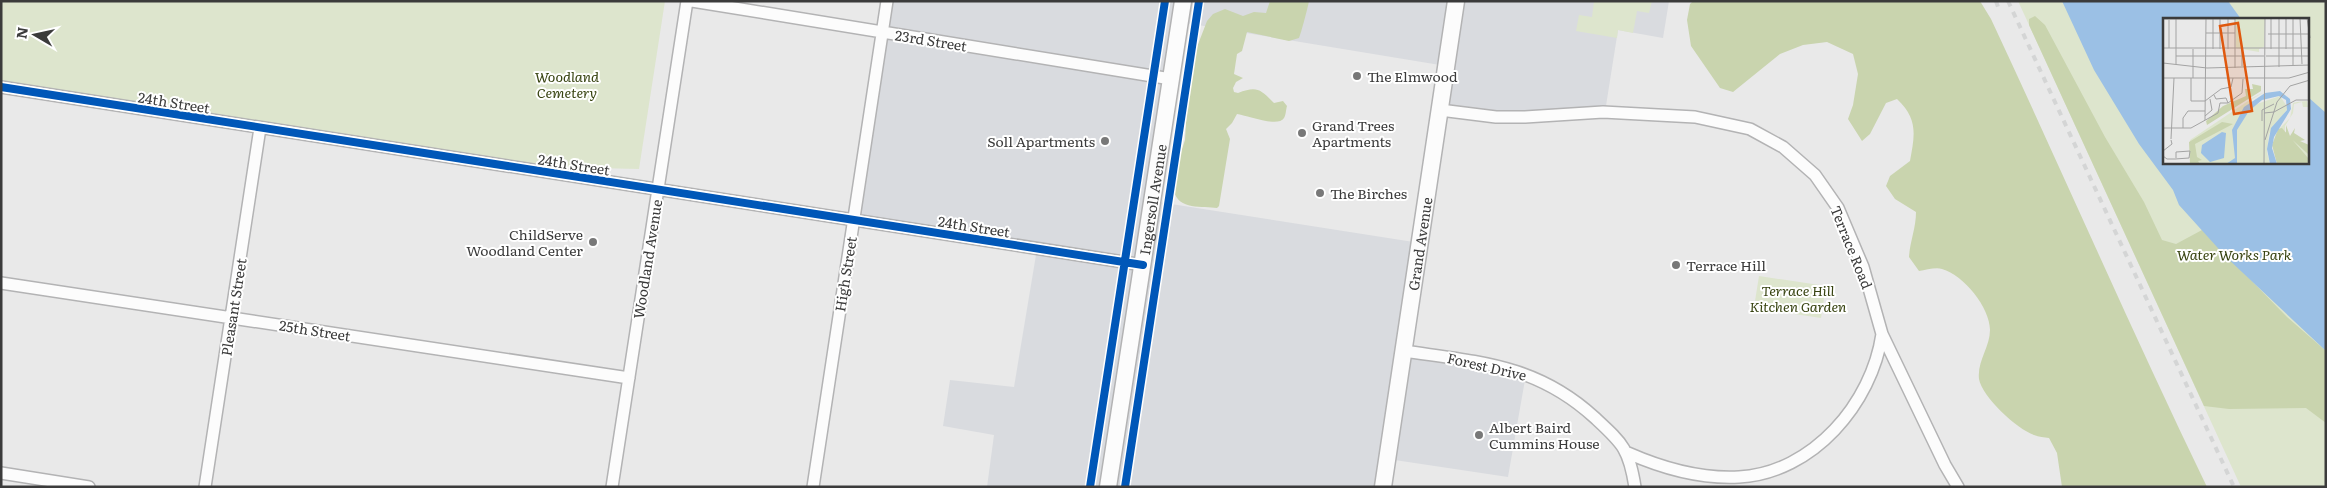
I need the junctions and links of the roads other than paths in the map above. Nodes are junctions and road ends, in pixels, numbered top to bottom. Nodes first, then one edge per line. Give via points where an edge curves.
1 (688, 1) edge
2 (692, 1) edge
3 (887, 1) edge
4 (1183, 1) edge
5 (1456, 1) edge
6 (882, 32) junction
7 (1171, 79) junction
8 (1, 87) edge
9 (1440, 110) junction
10 (260, 128) junction
11 (658, 190) junction
12 (853, 220) junction
13 (1143, 265) junction
14 (1, 283) edge
15 (231, 318) junction
16 (1882, 334) junction
17 (1404, 351) junction
18 (629, 378) junction
19 (1628, 453) junction
20 (1, 473) edge
21 (89, 487) edge
22 (205, 487) edge
23 (612, 487) edge
24 (812, 487) edge
25 (1108, 487) edge
26 (1383, 487) edge
27 (1635, 487) edge
28 (1958, 487) edge

1 - 11 street, Woodland Avenue
2 - 6 street, 23rd Street
3 - 6 street, High Street
4 - 7 main road, Ingersoll Avenue
5 - 9 main road, Grand Avenue
6 - 7 street, 23rd Street
6 - 12 street, High Street
7 - 13 main road, Ingersoll Avenue
8 - 10 street, 24th Street
9 - 16 street, Terrace Road via 1525,118 1603,112 1678,116 1732,124 1767,137 1807,166 1838,208 1863,267
9 - 17 main road, Grand Avenue
10 - 11 street, 24th Street
10 - 15 street, Pleasant Street
11 - 12 street, 24th Street
11 - 18 street, Woodland Avenue
12 - 13 street, 24th Street
12 - 24 street, High Street
13 - 25 main road, Ingersoll Avenue
14 - 15 street, 25th Street
15 - 18 street, 25th Street
15 - 22 street, Pleasant Street
16 - 19 street via 1874,370 1849,414 1816,446 1787,464 1756,475 1723,477 1675,469
16 - 28 street, Terrace Road
17 - 19 street, Forest Drive via 1502,367 1548,384 1577,402 1615,436
17 - 26 main road, Grand Avenue
18 - 23 street, Woodland Avenue
19 - 27 street, Forest Drive
20 - 21 street

